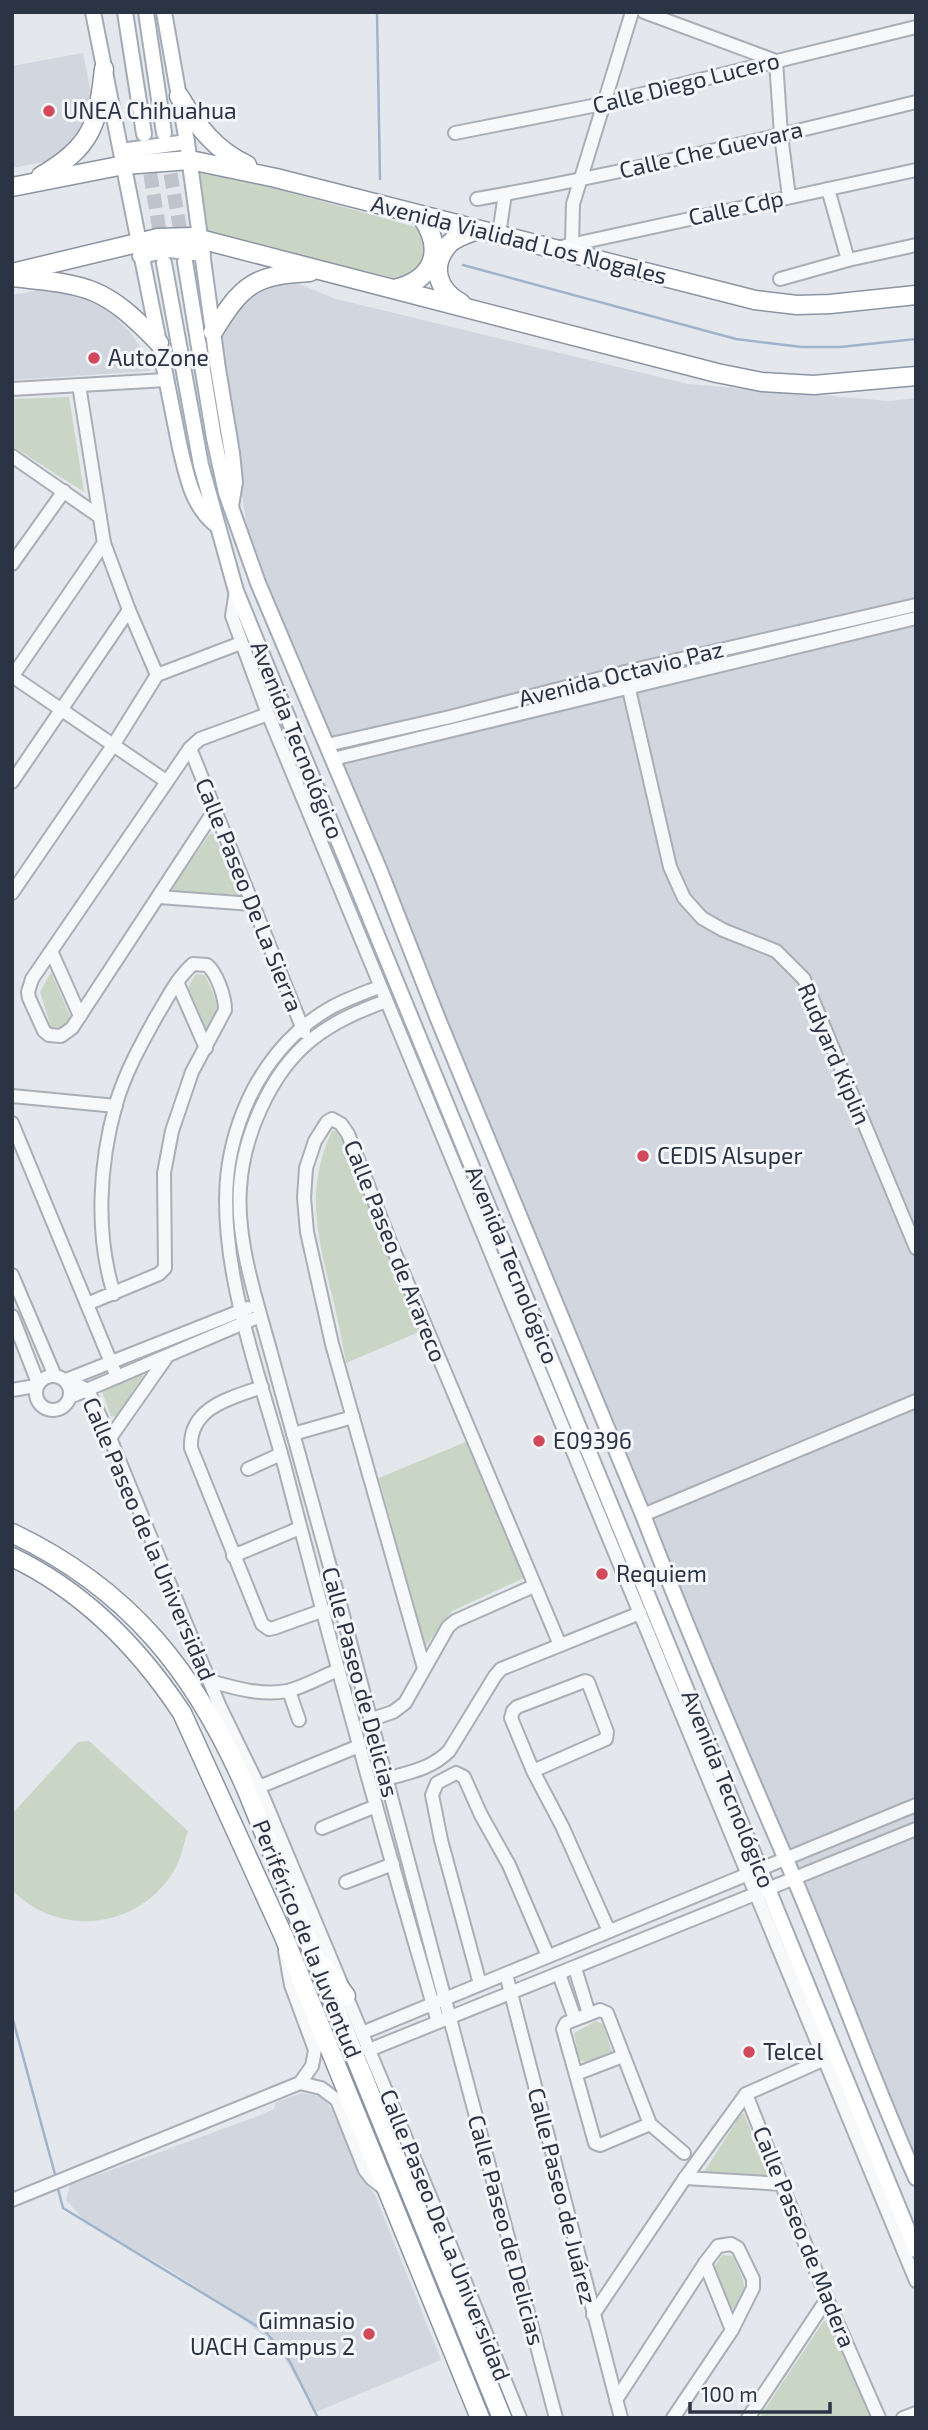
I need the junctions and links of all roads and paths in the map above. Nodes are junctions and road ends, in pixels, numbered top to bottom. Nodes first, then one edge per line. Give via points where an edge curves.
1 (93, 12) edge
2 (125, 12) edge
3 (146, 12) edge
4 (164, 12) edge
5 (632, 12) edge
6 (643, 12) edge
7 (916, 27) edge
8 (776, 61) junction
9 (104, 69) junction
10 (179, 96) junction
11 (916, 102) edge
12 (602, 104) junction
13 (164, 133) dead end
14 (455, 133) dead end
15 (144, 134) tunnel mouth
16 (781, 135) junction
17 (189, 151) junction
18 (122, 158) junction
19 (916, 170) edge
20 (276, 178) junction
21 (581, 179) junction
22 (21, 185) edge
23 (828, 189) junction
24 (505, 194) junction
25 (789, 197) junction
26 (477, 199) dead end
27 (421, 216) junction
28 (478, 230) junction
29 (499, 234) junction
30 (916, 245) edge
31 (564, 246) junction
32 (201, 247) junction
33 (139, 249) junction
34 (848, 260) junction
35 (185, 262) tunnel mouth
36 (164, 263) tunnel mouth
37 (323, 272) junction
38 (12, 275) edge
39 (780, 279) dead end
40 (394, 289) junction
41 (916, 295) edge
42 (469, 308) junction
43 (213, 332) junction
44 (159, 343) junction
45 (916, 376) edge
46 (166, 380) junction
47 (79, 385) junction
48 (12, 389) edge
49 (12, 456) edge
50 (64, 491) junction
51 (231, 506) junction
52 (100, 517) junction
53 (216, 525) junction
54 (104, 543) junction
55 (12, 564) edge
56 (236, 591) junction
57 (916, 605) edge
58 (129, 610) junction
59 (916, 618) edge
60 (241, 643) junction
61 (625, 672) junction
62 (157, 675) junction
63 (12, 676) edge
64 (629, 687) junction
65 (62, 710) junction
66 (268, 714) junction
67 (114, 744) junction
68 (190, 748) junction
69 (330, 752) junction
70 (166, 781) junction
71 (12, 782) edge
72 (214, 811) junction
73 (12, 893) edge
74 (159, 897) junction
75 (252, 904) junction
76 (52, 953) junction
77 (177, 982) junction
78 (379, 987) junction
79 (386, 1002) junction
80 (80, 1016) junction
81 (302, 1027) junction
82 (308, 1042) junction
83 (206, 1048) junction
84 (12, 1096) edge
85 (116, 1106) junction
86 (12, 1123) edge
87 (916, 1248) edge
88 (12, 1275) edge
89 (114, 1294) junction
90 (87, 1304) junction
91 (27, 1310) junction
92 (259, 1310) junction
93 (12, 1316) edge
94 (244, 1316) junction
95 (166, 1357) junction
96 (112, 1364) junction
97 (587, 1376) junction
98 (117, 1377) junction
99 (63, 1379) junction
100 (37, 1385) junction
101 (262, 1387) junction
102 (562, 1387) junction
103 (12, 1390) edge
104 (88, 1390) junction
105 (69, 1397) junction
106 (916, 1401) edge
107 (353, 1417) junction
108 (293, 1434) junction
109 (110, 1438) junction
110 (281, 1454) junction
111 (247, 1469) dead end
112 (643, 1515) junction
113 (300, 1528) junction
114 (12, 1533) edge
115 (233, 1556) junction
116 (12, 1557) edge
117 (534, 1586) junction
118 (324, 1610) junction
119 (640, 1614) junction
120 (560, 1645) junction
121 (424, 1668) junction
122 (338, 1670) junction
123 (210, 1681) junction
124 (289, 1690) junction
125 (220, 1707) junction
126 (372, 1719) junction
127 (299, 1720) dead end
128 (359, 1746) junction
129 (234, 1760) junction
130 (533, 1771) junction
131 (386, 1779) junction
132 (259, 1787) junction
133 (916, 1805) edge
134 (376, 1806) junction
135 (322, 1828) dead end
136 (916, 1829) edge
137 (824, 1843) junction
138 (785, 1858) junction
139 (833, 1863) junction
140 (393, 1864) junction
141 (754, 1872) junction
142 (794, 1880) junction
143 (346, 1882) dead end
144 (762, 1892) junction
145 (665, 1908) junction
146 (673, 1928) junction
147 (609, 1931) junction
148 (284, 1937) junction
149 (308, 1944) junction
150 (548, 1956) junction
151 (575, 1968) junction
152 (506, 1974) junction
153 (559, 1974) junction
154 (480, 1984) junction
155 (510, 1993) junction
156 (346, 1996) junction
157 (439, 2001) junction
158 (589, 2014) junction
159 (575, 2019) junction
160 (444, 2020) junction
161 (362, 2033) junction
162 (369, 2050) junction
163 (623, 2056) junction
164 (825, 2059) junction
165 (576, 2074) junction
166 (300, 2083) junction
167 (746, 2094) junction
168 (650, 2124) junction
169 (684, 2154) dead end
170 (685, 2178) junction
171 (916, 2178) edge
172 (783, 2185) junction
173 (386, 2190) junction
174 (12, 2200) edge
175 (916, 2250) edge
176 (705, 2263) junction
177 (916, 2281) edge
178 (827, 2299) junction
179 (593, 2315) junction
180 (732, 2330) junction
181 (616, 2400) junction
182 (916, 2413) edge
183 (480, 2418) edge
184 (502, 2418) edge
185 (520, 2418) edge
186 (556, 2418) edge
187 (621, 2418) edge
188 (673, 2418) edge
189 (748, 2418) edge
190 (879, 2418) edge
191 (903, 2418) edge

1 - 9 main road
2 - 15 main road
3 - 13 main road
4 - 10 main road
5 - 12 street
6 - 8 street
7 - 8 street, Calle Diego Lucero
8 - 12 street, Calle Diego Lucero
8 - 16 street
9 - 18 main road
9 - 22 highway via 100,103 85,142 56,168
10 - 17 main road
10 - 20 highway via 198,128 214,144 231,158
11 - 16 street, Calle Che Guevara
12 - 14 street, Calle Diego Lucero
12 - 21 street
16 - 21 street, Calle Che Guevara
16 - 25 street
17 - 18 highway, Avenida Vialidad Los Nogales
17 - 20 highway, Avenida Vialidad Los Nogales
17 - 32 main road
18 - 22 highway, Avenida Vialidad Los Nogales
18 - 33 main road
19 - 23 street, Calle Cdp
20 - 27 highway, Avenida Vialidad Los Nogales
21 - 24 street, Calle Che Guevara
21 - 31 street
23 - 25 street, Calle Cdp
23 - 34 street
24 - 26 street, Calle Che Guevara
24 - 29 street
25 - 31 street, Calle Cdp
27 - 28 highway, Avenida Vialidad Los Nogales
27 - 40 highway via 434,247 429,264 418,281
28 - 29 highway, Avenida Vialidad Los Nogales
28 - 42 highway via 449,244 439,264 440,285 446,294
29 - 31 highway, Avenida Vialidad Los Nogales
30 - 34 street
31 - 41 highway, Avenida Vialidad Los Nogales via 755,300 830,304
32 - 33 highway via 167,237
32 - 37 highway
32 - 43 main road
33 - 38 highway
33 - 44 main road
34 - 39 street
35 - 51 main road, Avenida Tecnológico via 214,438
36 - 53 main road, Avenida Tecnológico via 191,419
37 - 40 highway
37 - 43 highway via 252,283 231,302
38 - 44 highway via 94,290 132,314
40 - 42 highway
42 - 45 highway via 762,382 814,385
43 - 51 main road via 234,472
44 - 46 main road
46 - 47 street
46 - 53 main road via 193,497
47 - 48 street
47 - 52 street
49 - 50 street
50 - 52 street
50 - 55 street
51 - 69 main road, Avenida Tecnológico via 258,583
52 - 54 street
53 - 56 main road, Avenida Tecnológico
54 - 58 street
54 - 63 street
56 - 60 street via 232,616
56 - 102 main road, Avenida Tecnológico
57 - 61 street, Avenida Octavio Paz
58 - 62 street
58 - 65 street
59 - 64 street, Avenida Octavio Paz
60 - 62 street
60 - 66 street
61 - 64 street, Rudyard Kiplin
61 - 69 street, Avenida Octavio Paz
62 - 67 street
63 - 65 street
64 - 69 street, Avenida Octavio Paz
64 - 87 street, Rudyard Kiplin via 670,867 684,898 702,918 776,951 804,979
65 - 67 street
65 - 71 street
66 - 68 street via 200,739
66 - 78 street
67 - 70 street
67 - 73 street
68 - 70 street
68 - 72 street, Calle Paseo De La Sierra
69 - 97 main road, Avenida Tecnológico
70 - 76 street
72 - 74 street
72 - 75 street, Calle Paseo De La Sierra
74 - 75 street
74 - 80 street
75 - 81 street, Calle Paseo De La Sierra
76 - 80 street
76 - 80 street via 29,987 32,1008 44,1031 55,1036 66,1034
77 - 83 street
77 - 83 street via 193,964 212,969 226,1007
77 - 85 street via 140,1045
78 - 79 street
78 - 81 street, Calle Paseo de Delicias via 333,1006
79 - 82 street, Calle Paseo de Delicias via 335,1023
79 - 119 street
81 - 82 street, Calle Paseo De La Sierra
81 - 94 street, Calle Paseo de Delicias via 260,1077 242,1112 230,1154 227,1232
82 - 92 street, Calle Paseo de Delicias via 263,1104 243,1160 242,1234
83 - 89 street via 182,1098 166,1163 164,1268
84 - 85 street
85 - 89 street via 102,1192 103,1234
86 - 90 street
88 - 91 street
89 - 90 street
90 - 96 street
91 - 93 street
91 - 99 street
92 - 94 street
92 - 108 street, Calle Paseo de Delicias
93 - 100 street
94 - 95 street
94 - 96 street
94 - 101 street, Calle Paseo de Delicias
95 - 98 street
95 - 109 street
96 - 98 street
96 - 99 street
97 - 102 main road
97 - 112 main road, Avenida Tecnológico
98 - 104 street
99 - 100 street via 45,1377
99 - 104 street, Calle Paseo de la Universidad
99 - 105 street
100 - 103 street
100 - 105 street via 36,1398 47,1409 64,1406
101 - 110 street, Calle Paseo de Delicias
101 - 115 street via 217,1402 205,1411 191,1437 191,1448
102 - 141 main road, Avenida Tecnológico
104 - 105 street
104 - 109 street, Calle Paseo de la Universidad
106 - 112 street
107 - 108 street
107 - 117 street, Calle Paseo de Arareco via 332,1344 304,1198 306,1168 315,1141 327,1122 335,1119 348,1134
107 - 121 street, Calle Paseo de Arareco
108 - 126 street, Calle Paseo de Delicias
109 - 123 street, Calle Paseo de la Universidad
110 - 111 street
110 - 113 street, Calle Paseo de Delicias
112 - 138 main road, Avenida Tecnológico
113 - 115 street
113 - 118 street, Calle Paseo de Delicias
114 - 129 highway, Periférico de la Juventud via 107,1591 144,1626 204,1704
115 - 118 street via 265,1627 280,1627
116 - 148 highway, Periférico de la Juventud via 50,1578 113,1627 167,1690 194,1733
117 - 120 street, Calle Paseo de Arareco
117 - 121 street via 455,1621
118 - 122 street, Calle Paseo de Delicias
119 - 120 street
119 - 141 street
120 - 131 street via 495,1676 440,1760
121 - 126 street via 405,1703
122 - 124 street
122 - 128 street, Calle Paseo de Delicias
123 - 124 street via 255,1692
123 - 125 street, Calle Paseo de la Universidad
124 - 127 street
125 - 129 highway
125 - 132 street, Calle Paseo De La Universidad
126 - 131 street, Calle Paseo de Delicias
128 - 132 street
128 - 134 street, Calle Paseo de Delicias
129 - 149 highway, Periférico de la Juventud
130 - 130 street via 512,1723 513,1711 588,1682 606,1738
130 - 147 street
131 - 157 street, Calle Paseo de Delicias
132 - 156 street, Calle Paseo De La Universidad
133 - 137 street
134 - 135 street
134 - 140 street, Calle Paseo de Delicias
136 - 139 street
137 - 138 street
137 - 139 street
138 - 141 street
138 - 142 main road, Avenida Tecnológico
139 - 142 street
140 - 143 street
140 - 157 street, Calle Paseo de Delicias
141 - 144 main road, Avenida Tecnológico
141 - 145 street
142 - 144 street
142 - 171 main road, Avenida Tecnológico
144 - 146 street
144 - 164 street
144 - 175 main road, Avenida Tecnológico
145 - 146 street
145 - 147 street
146 - 151 street
147 - 150 street
148 - 166 street via 288,1976 315,2050 312,2066
148 - 173 highway, Periférico de la Juventud
149 - 156 highway
149 - 184 highway, Periférico de la Juventud
150 - 152 street
150 - 154 street via 509,1865 464,1777 456,1773 437,1783 432,1795
151 - 153 street
151 - 158 street
152 - 154 street
152 - 155 street, Calle Paseo de Juárez
153 - 155 street
153 - 159 street
154 - 157 street
155 - 160 street
155 - 179 street, Calle Paseo de Juárez
156 - 161 street, Calle Paseo De La Universidad
157 - 160 street, Calle Paseo de Delicias
157 - 161 street
158 - 159 street
158 - 163 street via 607,2013
159 - 165 street via 563,2029
160 - 162 street
160 - 186 street, Calle Paseo de Delicias
161 - 162 street, Calle Paseo De La Universidad
162 - 185 street, Calle Paseo De La Universidad
163 - 165 street
163 - 168 street
164 - 167 street
164 - 177 street
165 - 168 street via 595,2143 600,2145
166 - 173 street via 321,2088 337,2100 368,2174
166 - 174 street
167 - 170 street
167 - 172 street, Calle Paseo de Madera
168 - 169 street
170 - 172 street
170 - 179 street
172 - 178 street, Calle Paseo de Madera
173 - 183 highway, Periférico de la Juventud
176 - 180 street
176 - 180 street via 718,2246 731,2244 753,2279
176 - 181 street
178 - 189 street
178 - 190 street, Calle Paseo de Madera
179 - 181 street, Calle Paseo de Juárez
180 - 188 street
181 - 187 street, Calle Paseo de Juárez
182 - 191 street

